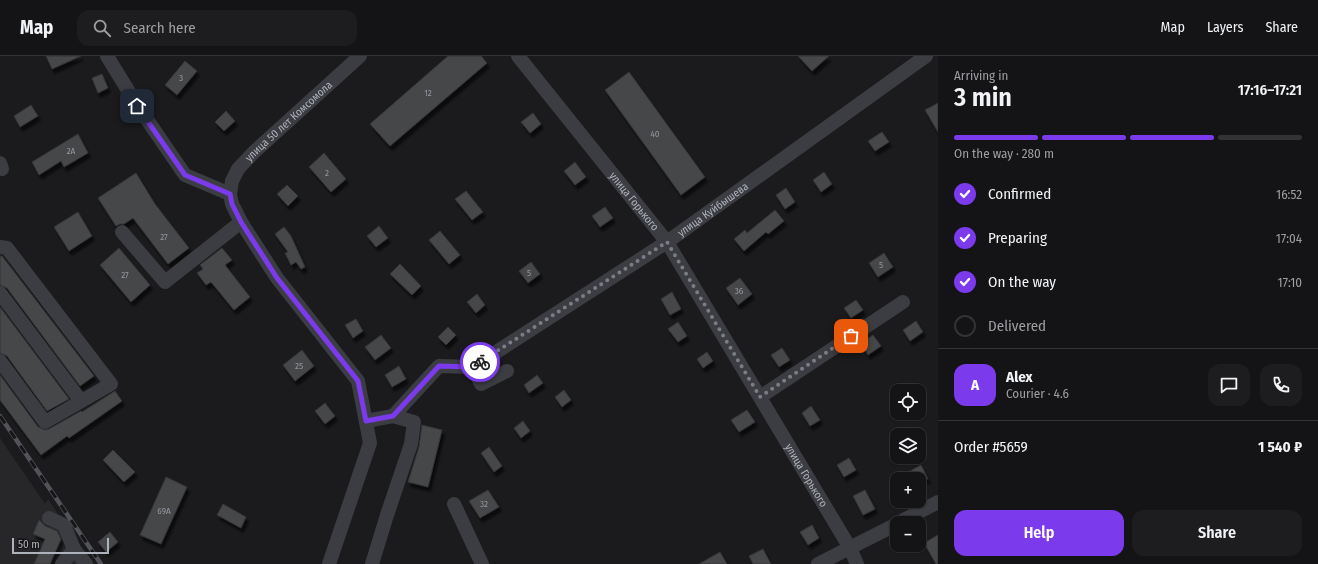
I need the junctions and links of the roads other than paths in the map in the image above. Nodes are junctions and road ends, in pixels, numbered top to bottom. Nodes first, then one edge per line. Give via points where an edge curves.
1 (107, 56) edge
2 (360, 56) edge
3 (518, 56) edge
4 (922, 57) edge
5 (230, 194) junction
6 (241, 222) junction
7 (122, 232) dead end
8 (667, 242) junction
9 (0, 247) edge
10 (0, 293) edge
11 (903, 302) dead end
12 (0, 361) edge
13 (473, 367) junction
14 (507, 371) dead end
15 (760, 397) junction
16 (81, 401) junction
17 (393, 416) junction
18 (366, 421) junction
19 (938, 502) edge
20 (454, 504) dead end
21 (911, 516) edge
22 (49, 518) dead end
23 (890, 527) edge
24 (850, 548) junction
25 (74, 549) junction
26 (62, 564) edge
27 (86, 564) edge
28 (329, 564) edge
29 (372, 564) edge
30 (482, 564) edge
31 (818, 564) edge
32 (857, 564) edge

1 - 5 street via 137,106 185,175
2 - 5 street, улица 50 лет Комсомола via 254,152 238,169 232,181
3 - 8 street, улица Горького
4 - 8 street, улица Куйбышева
5 - 6 street
6 - 7 street via 165,282
6 - 18 street via 277,278 358,381
8 - 13 street, улица Куйбышева
8 - 15 street, улица Горького
9 - 16 street via 7,248 111,384
10 - 16 street
11 - 15 street
12 - 16 street via 45,422
13 - 14 street via 481,384
13 - 17 street via 439,366
15 - 24 street, улица Горького
17 - 18 street
17 - 29 street via 414,422 411,444
18 - 28 street via 370,443
19 - 21 street
20 - 30 street
22 - 25 street via 64,525
23 - 24 street
24 - 31 street
24 - 32 street, улица Горького
25 - 26 street
25 - 27 street

